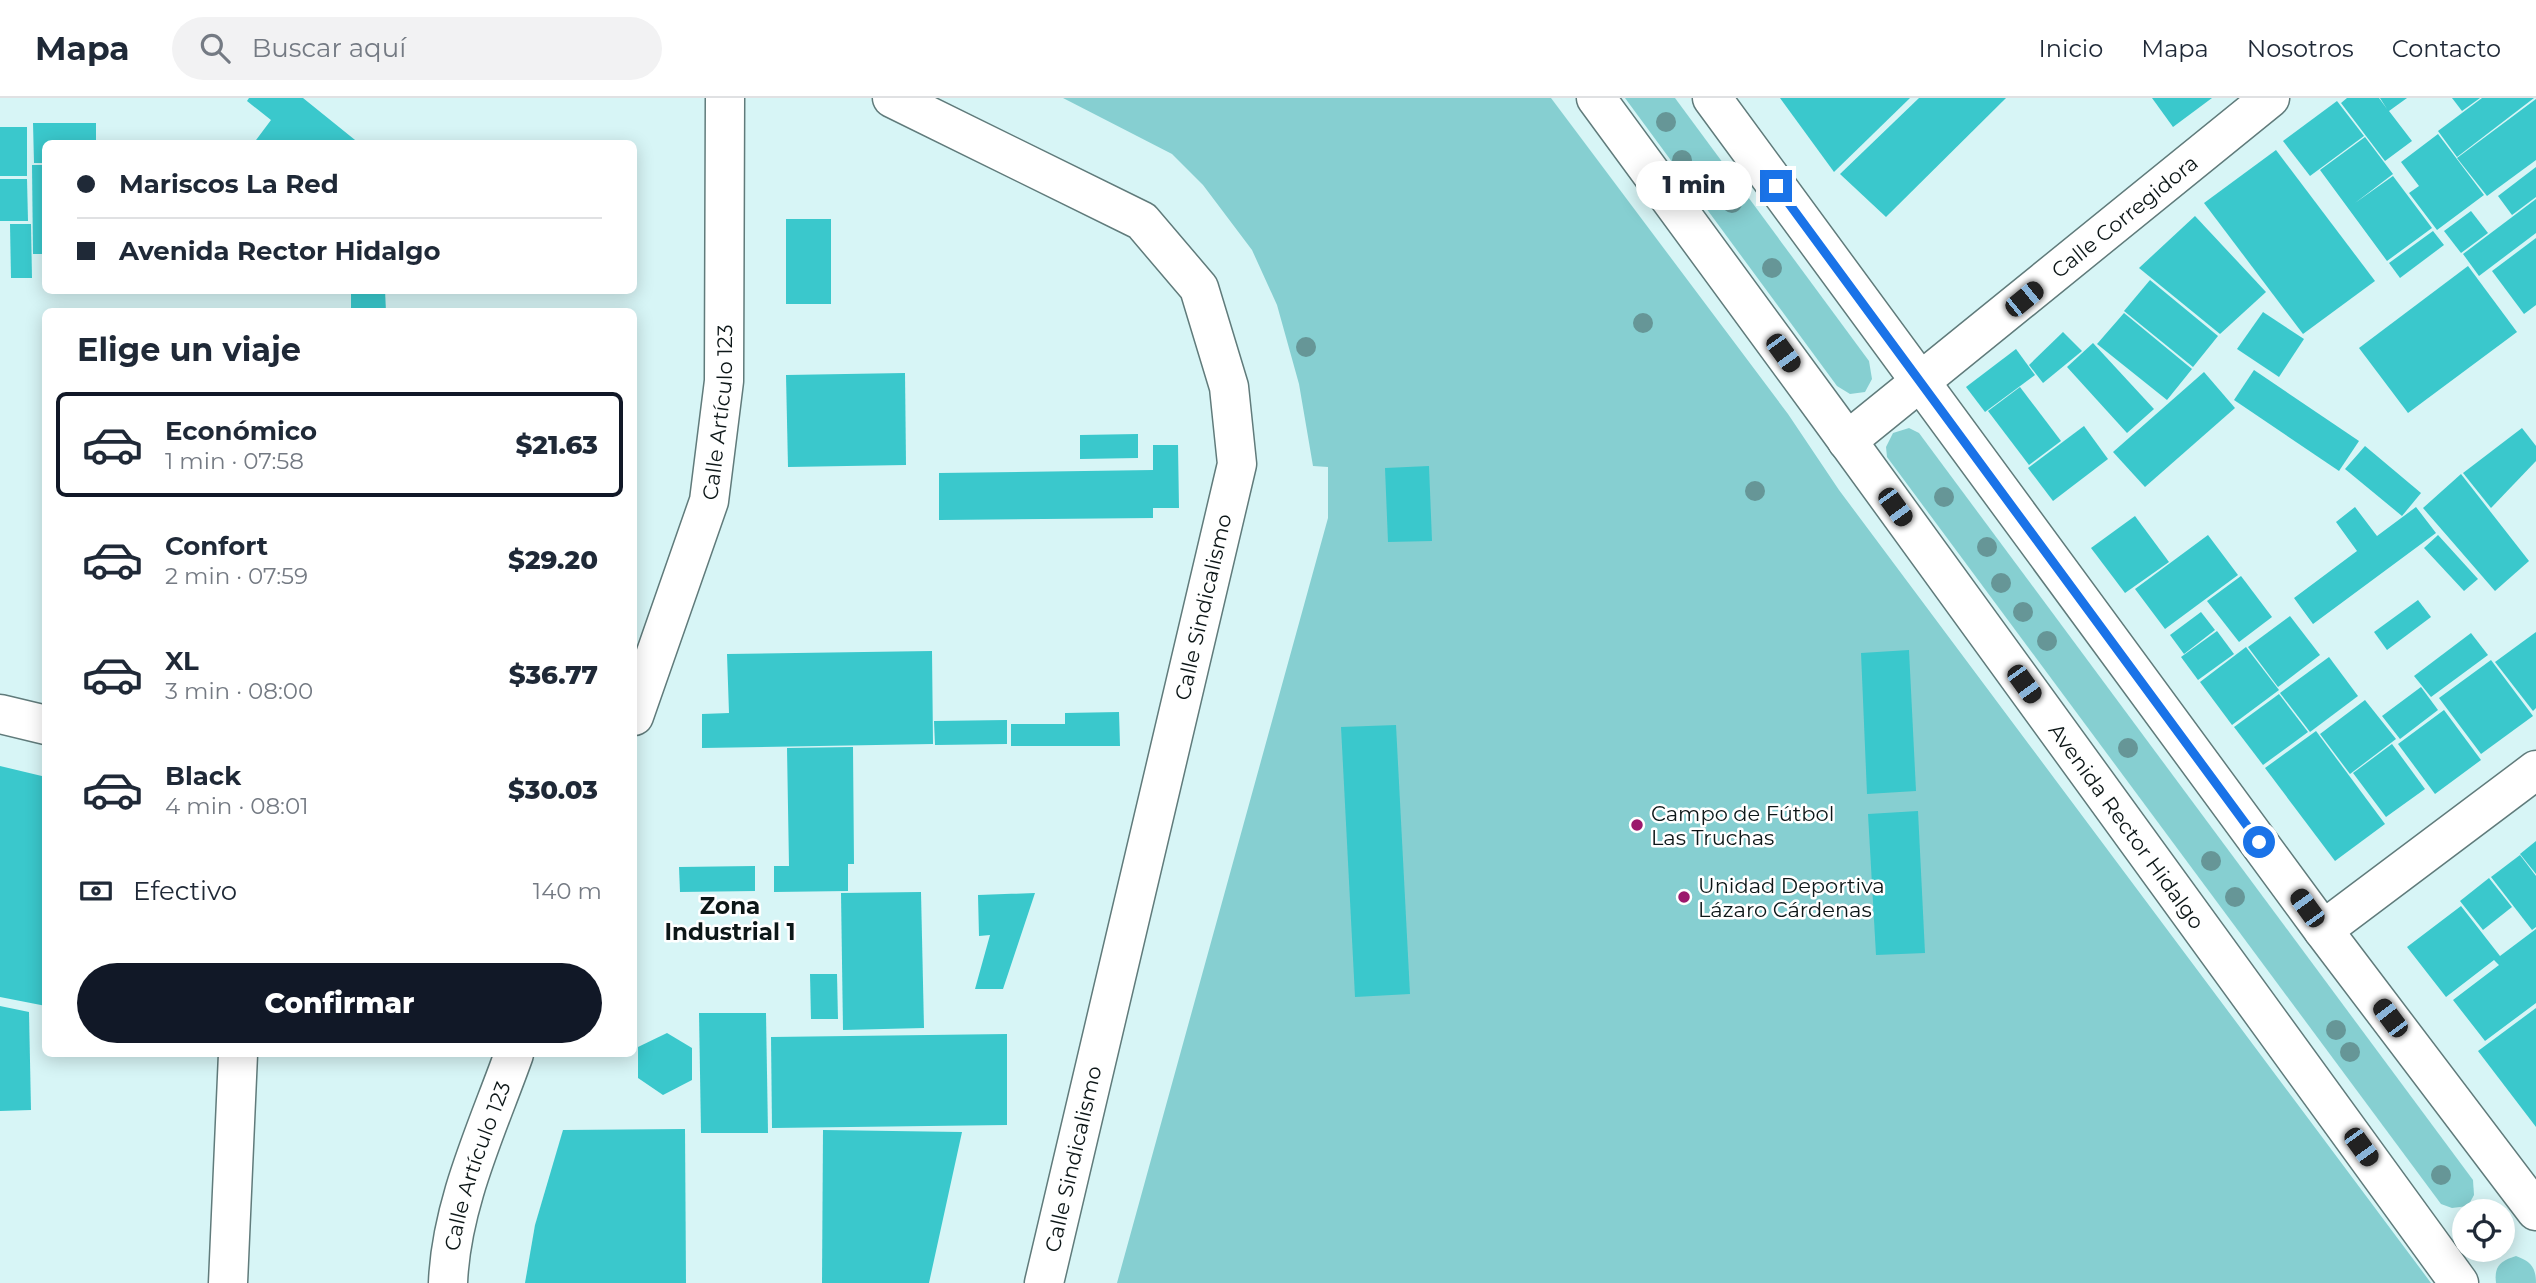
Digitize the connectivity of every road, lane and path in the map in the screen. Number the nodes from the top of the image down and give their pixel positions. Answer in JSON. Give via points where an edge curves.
{"nodes":[{"id":1,"x":725,"y":98,"type":"edge"},
{"id":2,"x":892,"y":98,"type":"edge"},
{"id":3,"x":1596,"y":98,"type":"edge"},
{"id":4,"x":1712,"y":98,"type":"edge"},
{"id":5,"x":2270,"y":98,"type":"edge"},
{"id":6,"x":1922,"y":383,"type":"junction"},
{"id":7,"x":1847,"y":441,"type":"junction"},
{"id":8,"x":637,"y":707,"type":"edge"},
{"id":9,"x":0,"y":714,"type":"edge"},
{"id":10,"x":42,"y":724,"type":"edge"},
{"id":11,"x":2536,"y":770,"type":"edge"},
{"id":12,"x":2323,"y":930,"type":"junction"},
{"id":13,"x":238,"y":1057,"type":"edge"},
{"id":14,"x":513,"y":1057,"type":"edge"},
{"id":15,"x":2524,"y":1200,"type":"edge"},
{"id":16,"x":2452,"y":1257,"type":"edge"},
{"id":17,"x":228,"y":1283,"type":"edge"},
{"id":18,"x":448,"y":1283,"type":"edge"},
{"id":19,"x":1044,"y":1283,"type":"edge"}],
"edges":[{"from":1,"to":8,"type":"street","name":"Calle Artículo 123","via":[[724,381],[709,500]]},
{"from":2,"to":19,"type":"street","name":"Calle Sindicalismo","via":[[1142,221],[1199,288],[1229,387],[1237,464]]},
{"from":3,"to":7,"type":"street","name":"Avenida Rector Hidalgo"},
{"from":4,"to":6,"type":"street"},
{"from":5,"to":6,"type":"street","name":"Calle Corregidora"},
{"from":6,"to":7,"type":"street","name":"Calle Corregidora"},
{"from":6,"to":12,"type":"street"},
{"from":7,"to":16,"type":"street","name":"Avenida Rector Hidalgo"},
{"from":9,"to":10,"type":"street"},
{"from":11,"to":12,"type":"street"},
{"from":12,"to":15,"type":"street"},
{"from":13,"to":17,"type":"street"},
{"from":14,"to":18,"type":"street","name":"Calle Artículo 123","via":[[466,1189]]}]}
